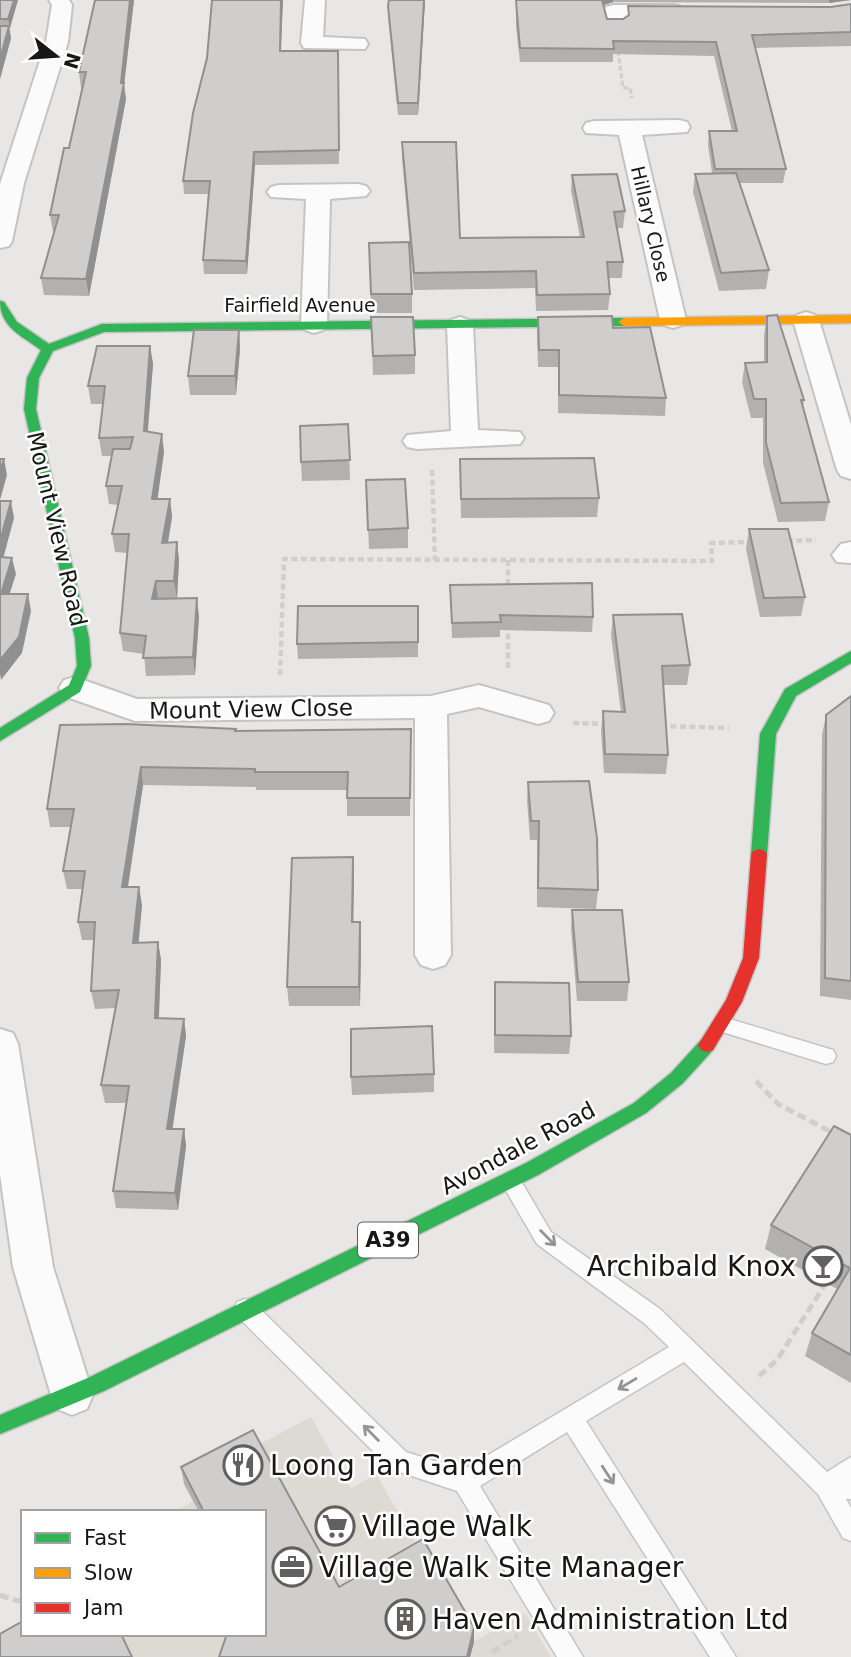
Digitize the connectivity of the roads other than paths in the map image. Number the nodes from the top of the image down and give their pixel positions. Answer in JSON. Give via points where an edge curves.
{"nodes":[{"id":1,"x":59,"y":0,"type":"edge"},
{"id":2,"x":315,"y":0,"type":"edge"},
{"id":3,"x":694,"y":12,"type":"edge"},
{"id":4,"x":615,"y":26,"type":"edge"},
{"id":5,"x":289,"y":44,"type":"dead end"},
{"id":6,"x":312,"y":44,"type":"junction"},
{"id":7,"x":357,"y":44,"type":"dead end"},
{"id":8,"x":680,"y":127,"type":"dead end"},
{"id":9,"x":594,"y":128,"type":"dead end"},
{"id":10,"x":629,"y":128,"type":"junction"},
{"id":11,"x":358,"y":191,"type":"dead end"},
{"id":12,"x":279,"y":192,"type":"dead end"},
{"id":13,"x":318,"y":192,"type":"junction"},
{"id":14,"x":0,"y":241,"type":"edge"},
{"id":15,"x":0,"y":305,"type":"edge"},
{"id":16,"x":851,"y":319,"type":"edge"},
{"id":17,"x":673,"y":320,"type":"junction"},
{"id":18,"x":806,"y":320,"type":"junction"},
{"id":19,"x":314,"y":325,"type":"junction"},
{"id":20,"x":460,"y":325,"type":"junction"},
{"id":21,"x":47,"y":349,"type":"junction"},
{"id":22,"x":465,"y":438,"type":"junction"},
{"id":23,"x":510,"y":438,"type":"dead end"},
{"id":24,"x":424,"y":440,"type":"road end"},
{"id":25,"x":851,"y":470,"type":"edge"},
{"id":26,"x":851,"y":656,"type":"edge"},
{"id":27,"x":75,"y":688,"type":"junction"},
{"id":28,"x":432,"y":707,"type":"junction"},
{"id":29,"x":538,"y":713,"type":"road end"},
{"id":30,"x":0,"y":736,"type":"edge"},
{"id":31,"x":433,"y":955,"type":"dead end"},
{"id":32,"x":723,"y":1026,"type":"junction"},
{"id":33,"x":0,"y":1044,"type":"edge"},
{"id":34,"x":826,"y":1056,"type":"dead end"},
{"id":35,"x":5,"y":1100,"type":"edge"},
{"id":36,"x":511,"y":1182,"type":"junction"},
{"id":37,"x":245,"y":1309,"type":"junction"},
{"id":38,"x":685,"y":1349,"type":"junction"},
{"id":39,"x":72,"y":1395,"type":"junction"},
{"id":40,"x":571,"y":1418,"type":"junction"},
{"id":41,"x":0,"y":1425,"type":"edge"},
{"id":42,"x":851,"y":1468,"type":"edge"},
{"id":43,"x":465,"y":1482,"type":"junction"},
{"id":44,"x":826,"y":1486,"type":"junction"},
{"id":45,"x":851,"y":1488,"type":"edge"},
{"id":46,"x":851,"y":1530,"type":"edge"},
{"id":47,"x":571,"y":1657,"type":"edge"},
{"id":48,"x":724,"y":1657,"type":"edge"}],
"edges":[{"from":1,"to":14,"type":"street","via":[[57,42],[12,183]]},
{"from":2,"to":6,"type":"street"},
{"from":3,"to":4,"type":"street","via":[[613,11]]},
{"from":5,"to":6,"type":"street"},
{"from":6,"to":7,"type":"street"},
{"from":8,"to":10,"type":"street"},
{"from":9,"to":10,"type":"street"},
{"from":10,"to":17,"type":"street","name":"Hillary Close"},
{"from":11,"to":13,"type":"street"},
{"from":12,"to":13,"type":"street"},
{"from":13,"to":19,"type":"street"},
{"from":15,"to":21,"type":"main road","via":[[12,324]]},
{"from":16,"to":18,"type":"main road","name":"Fairfield Avenue"},
{"from":17,"to":18,"type":"main road","name":"Fairfield Avenue"},
{"from":17,"to":20,"type":"main road","name":"Fairfield Avenue"},
{"from":18,"to":25,"type":"street"},
{"from":19,"to":20,"type":"main road","name":"Fairfield Avenue"},
{"from":19,"to":21,"type":"main road","name":"Fairfield Avenue","via":[[102,328]]},
{"from":20,"to":22,"type":"street"},
{"from":21,"to":27,"type":"main road","name":"Mount View Road","via":[[35,368],[30,409],[82,638],[84,666]]},
{"from":22,"to":23,"type":"street"},
{"from":22,"to":24,"type":"street"},
{"from":26,"to":32,"type":"main road","name":"Avondale Road","number":"A39","via":[[790,693],[768,734],[751,958],[737,1002]]},
{"from":27,"to":28,"type":"street","name":"Mount View Close","via":[[135,710]]},
{"from":27,"to":30,"type":"main road"},
{"from":28,"to":29,"type":"street","name":"Mount View Close","via":[[479,696]]},
{"from":28,"to":31,"type":"street"},
{"from":32,"to":34,"type":"lane"},
{"from":32,"to":36,"type":"main road","name":"Avondale Road","number":"A39","via":[[681,1073],[641,1108]]},
{"from":33,"to":35,"type":"street"},
{"from":35,"to":39,"type":"street","via":[[33,1267]]},
{"from":36,"to":37,"type":"main road","name":"Avondale Road","number":"A39"},
{"from":36,"to":38,"type":"lane","one_way":true,"via":[[544,1237],[652,1316]]},
{"from":37,"to":39,"type":"main road","name":"Avondale Road","number":"A39"},
{"from":43,"to":37,"type":"lane","one_way":true,"via":[[399,1461]]},
{"from":38,"to":40,"type":"lane","one_way":true},
{"from":38,"to":44,"type":"lane"},
{"from":39,"to":41,"type":"main road","name":"Avondale Road","number":"A39"},
{"from":40,"to":43,"type":"lane"},
{"from":40,"to":48,"type":"lane","one_way":true},
{"from":42,"to":44,"type":"lane"},
{"from":43,"to":47,"type":"lane"},
{"from":44,"to":45,"type":"lane"},
{"from":44,"to":46,"type":"lane"}]}
